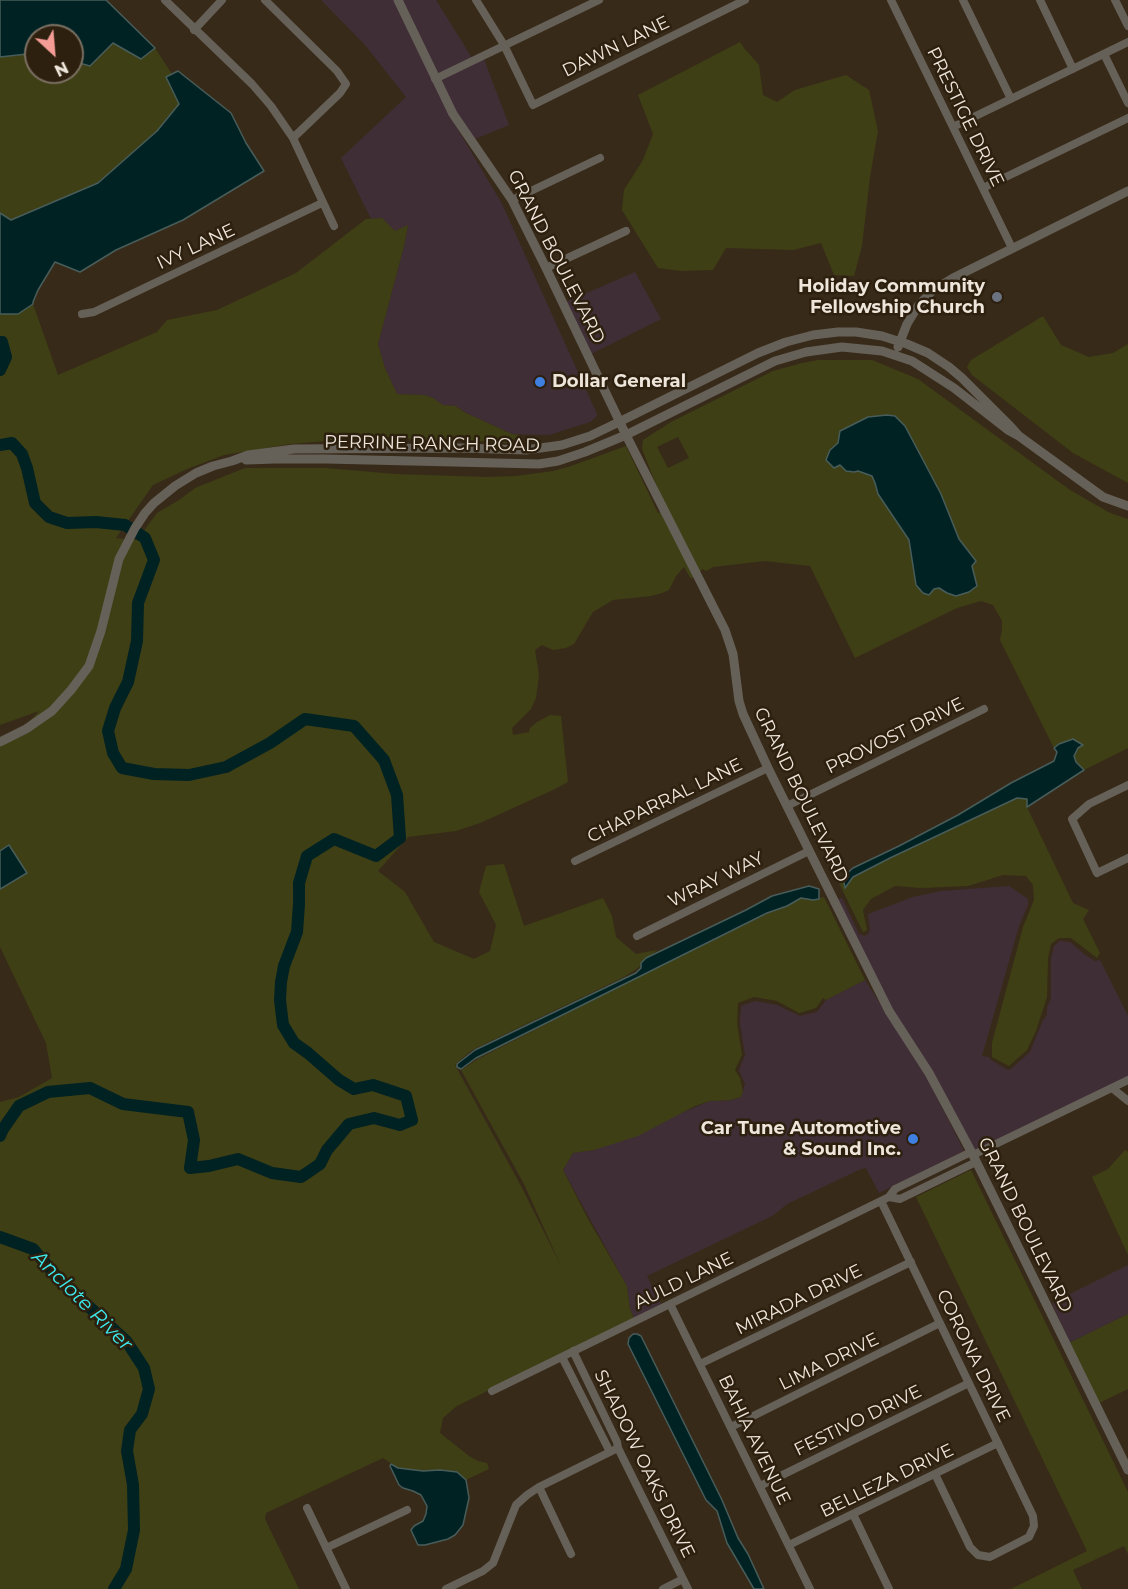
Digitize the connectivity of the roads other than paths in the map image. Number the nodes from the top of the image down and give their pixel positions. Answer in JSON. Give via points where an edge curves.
{"nodes":[{"id":1,"x":165,"y":0,"type":"edge"},
{"id":2,"x":222,"y":0,"type":"edge"},
{"id":3,"x":265,"y":0,"type":"edge"},
{"id":4,"x":398,"y":0,"type":"edge"},
{"id":5,"x":476,"y":0,"type":"edge"},
{"id":6,"x":745,"y":0,"type":"edge"},
{"id":7,"x":963,"y":0,"type":"edge"},
{"id":8,"x":1040,"y":0,"type":"edge"},
{"id":9,"x":1115,"y":0,"type":"edge"},
{"id":10,"x":594,"y":1,"type":"edge"},
{"id":11,"x":895,"y":1,"type":"edge"},
{"id":12,"x":1128,"y":26,"type":"edge"},
{"id":13,"x":194,"y":30,"type":"junction"},
{"id":14,"x":1128,"y":42,"type":"edge"},
{"id":15,"x":504,"y":45,"type":"junction"},
{"id":16,"x":1104,"y":54,"type":"junction"},
{"id":17,"x":1073,"y":69,"type":"junction"},
{"id":18,"x":435,"y":78,"type":"junction"},
{"id":19,"x":1011,"y":99,"type":"junction"},
{"id":20,"x":1128,"y":103,"type":"edge"},
{"id":21,"x":1128,"y":118,"type":"edge"},
{"id":22,"x":953,"y":127,"type":"junction"},
{"id":23,"x":293,"y":138,"type":"junction"},
{"id":24,"x":600,"y":158,"type":"dead end"},
{"id":25,"x":983,"y":188,"type":"junction"},
{"id":26,"x":1128,"y":191,"type":"edge"},
{"id":27,"x":512,"y":200,"type":"junction"},
{"id":28,"x":322,"y":203,"type":"junction"},
{"id":29,"x":334,"y":226,"type":"dead end"},
{"id":30,"x":626,"y":231,"type":"dead end"},
{"id":31,"x":1012,"y":248,"type":"junction"},
{"id":32,"x":546,"y":268,"type":"junction"},
{"id":33,"x":82,"y":314,"type":"dead end"},
{"id":34,"x":900,"y":342,"type":"junction"},
{"id":35,"x":896,"y":355,"type":"junction"},
{"id":36,"x":619,"y":422,"type":"junction"},
{"id":37,"x":626,"y":435,"type":"junction"},
{"id":38,"x":1019,"y":436,"type":"junction"},
{"id":39,"x":232,"y":461,"type":"junction"},
{"id":40,"x":1128,"y":506,"type":"edge"},
{"id":41,"x":984,"y":709,"type":"dead end"},
{"id":42,"x":0,"y":742,"type":"edge"},
{"id":43,"x":768,"y":768,"type":"junction"},
{"id":44,"x":1128,"y":785,"type":"edge"},
{"id":45,"x":787,"y":806,"type":"junction"},
{"id":46,"x":809,"y":850,"type":"junction"},
{"id":47,"x":1128,"y":858,"type":"edge"},
{"id":48,"x":575,"y":861,"type":"dead end"},
{"id":49,"x":637,"y":936,"type":"dead end"},
{"id":50,"x":1128,"y":1080,"type":"edge"},
{"id":51,"x":1112,"y":1088,"type":"junction"},
{"id":52,"x":1128,"y":1101,"type":"edge"},
{"id":53,"x":973,"y":1156,"type":"junction"},
{"id":54,"x":885,"y":1199,"type":"junction"},
{"id":55,"x":911,"y":1263,"type":"junction"},
{"id":56,"x":670,"y":1304,"type":"junction"},
{"id":57,"x":940,"y":1323,"type":"junction"},
{"id":58,"x":573,"y":1351,"type":"junction"},
{"id":59,"x":562,"y":1357,"type":"junction"},
{"id":60,"x":700,"y":1364,"type":"junction"},
{"id":61,"x":969,"y":1383,"type":"junction"},
{"id":62,"x":492,"y":1391,"type":"dead end"},
{"id":63,"x":731,"y":1426,"type":"junction"},
{"id":64,"x":998,"y":1443,"type":"junction"},
{"id":65,"x":618,"y":1448,"type":"junction"},
{"id":66,"x":610,"y":1452,"type":"junction"},
{"id":67,"x":1128,"y":1470,"type":"edge"},
{"id":68,"x":934,"y":1474,"type":"junction"},
{"id":69,"x":760,"y":1486,"type":"junction"},
{"id":70,"x":538,"y":1487,"type":"junction"},
{"id":71,"x":307,"y":1508,"type":"dead end"},
{"id":72,"x":407,"y":1510,"type":"dead end"},
{"id":73,"x":853,"y":1514,"type":"junction"},
{"id":74,"x":789,"y":1545,"type":"junction"},
{"id":75,"x":326,"y":1548,"type":"junction"},
{"id":76,"x":571,"y":1554,"type":"dead end"},
{"id":77,"x":683,"y":1579,"type":"junction"},
{"id":78,"x":346,"y":1589,"type":"edge"},
{"id":79,"x":446,"y":1589,"type":"edge"},
{"id":80,"x":663,"y":1589,"type":"edge"},
{"id":81,"x":688,"y":1589,"type":"edge"},
{"id":82,"x":810,"y":1589,"type":"edge"},
{"id":83,"x":889,"y":1589,"type":"edge"}],
"edges":[{"from":1,"to":13,"type":"street"},
{"from":2,"to":13,"type":"street"},
{"from":3,"to":23,"type":"street","via":[[346,84]]},
{"from":4,"to":18,"type":"street","name":"GRAND BOULEVARD"},
{"from":5,"to":15,"type":"street"},
{"from":6,"to":15,"type":"street","name":"DAWN LANE","via":[[533,105]]},
{"from":7,"to":19,"type":"street"},
{"from":8,"to":17,"type":"street"},
{"from":9,"to":12,"type":"street"},
{"from":10,"to":15,"type":"street"},
{"from":11,"to":22,"type":"street","name":"PRESTIGE DRIVE"},
{"from":13,"to":23,"type":"street","via":[[252,84]]},
{"from":14,"to":16,"type":"street"},
{"from":15,"to":18,"type":"street"},
{"from":16,"to":17,"type":"street"},
{"from":16,"to":20,"type":"street"},
{"from":17,"to":19,"type":"street"},
{"from":18,"to":27,"type":"street","name":"GRAND BOULEVARD","via":[[453,114]]},
{"from":19,"to":22,"type":"street"},
{"from":21,"to":25,"type":"street"},
{"from":22,"to":25,"type":"street","name":"PRESTIGE DRIVE"},
{"from":23,"to":28,"type":"street"},
{"from":24,"to":27,"type":"street"},
{"from":25,"to":31,"type":"street","name":"PRESTIGE DRIVE"},
{"from":26,"to":31,"type":"street"},
{"from":27,"to":32,"type":"street","name":"GRAND BOULEVARD"},
{"from":28,"to":29,"type":"street"},
{"from":28,"to":33,"type":"street","name":"IVY LANE","via":[[94,312]]},
{"from":30,"to":32,"type":"street"},
{"from":31,"to":34,"type":"street","via":[[932,291],[918,306]]},
{"from":32,"to":36,"type":"street","name":"GRAND BOULEVARD"},
{"from":34,"to":35,"type":"street"},
{"from":34,"to":36,"type":"street","name":"PERRINE RANCH ROAD","via":[[856,332],[813,335],[786,342]]},
{"from":34,"to":38,"type":"street","name":"PERRINE RANCH ROAD","via":[[949,367]]},
{"from":35,"to":37,"type":"street","name":"PERRINE RANCH ROAD","via":[[842,347],[806,351],[775,362]]},
{"from":35,"to":38,"type":"street","name":"PERRINE RANCH ROAD","via":[[946,383]]},
{"from":36,"to":37,"type":"street","name":"GRAND BOULEVARD"},
{"from":36,"to":39,"type":"street","name":"PERRINE RANCH ROAD","via":[[590,436],[542,449],[294,449]]},
{"from":37,"to":39,"type":"street","name":"PERRINE RANCH ROAD","via":[[585,453],[539,464]]},
{"from":37,"to":43,"type":"street","name":"GRAND BOULEVARD","via":[[725,630],[733,654],[738,700]]},
{"from":38,"to":40,"type":"street","via":[[1103,497]]},
{"from":39,"to":42,"type":"street","name":"PERRINE RANCH ROAD","via":[[196,473],[145,513],[119,559],[89,666],[52,711]]},
{"from":41,"to":45,"type":"street","name":"PROVOST DRIVE"},
{"from":43,"to":45,"type":"street","name":"GRAND BOULEVARD"},
{"from":43,"to":48,"type":"street","name":"CHAPARRAL LANE"},
{"from":44,"to":47,"type":"street","via":[[1089,804],[1071,819],[1097,873]]},
{"from":45,"to":46,"type":"street","name":"GRAND BOULEVARD"},
{"from":46,"to":49,"type":"street","name":"WRAY WAY"},
{"from":46,"to":53,"type":"street","name":"GRAND BOULEVARD","via":[[889,1011]]},
{"from":50,"to":51,"type":"street","name":"AULD LANE"},
{"from":51,"to":52,"type":"street"},
{"from":51,"to":53,"type":"street","name":"AULD LANE"},
{"from":53,"to":54,"type":"street","name":"AULD LANE","via":[[895,1189]]},
{"from":53,"to":67,"type":"street","name":"GRAND BOULEVARD"},
{"from":54,"to":55,"type":"street","name":"CORONA DRIVE"},
{"from":54,"to":56,"type":"street","name":"AULD LANE"},
{"from":55,"to":57,"type":"street","name":"CORONA DRIVE"},
{"from":55,"to":60,"type":"street","name":"MIRADA DRIVE"},
{"from":56,"to":58,"type":"street","name":"AULD LANE"},
{"from":56,"to":60,"type":"street","name":"BAHIA AVENUE"},
{"from":57,"to":61,"type":"street","name":"CORONA DRIVE"},
{"from":57,"to":63,"type":"street","name":"LIMA DRIVE"},
{"from":58,"to":59,"type":"street","name":"AULD LANE"},
{"from":58,"to":65,"type":"street","name":"SHADOW OAKS DRIVE"},
{"from":59,"to":62,"type":"street","name":"AULD LANE"},
{"from":59,"to":66,"type":"street","name":"SHADOW OAKS DRIVE"},
{"from":60,"to":63,"type":"street","name":"BAHIA AVENUE"},
{"from":61,"to":64,"type":"street","name":"CORONA DRIVE"},
{"from":61,"to":69,"type":"street","name":"FESTIVO DRIVE"},
{"from":63,"to":69,"type":"street","name":"BAHIA AVENUE"},
{"from":64,"to":68,"type":"street","name":"BELLEZA DRIVE"},
{"from":64,"to":68,"type":"street","name":"CORONA DRIVE","via":[[1033,1516],[1034,1527],[1029,1537],[990,1557],[978,1555],[970,1546]]},
{"from":65,"to":66,"type":"street"},
{"from":65,"to":77,"type":"street","name":"SHADOW OAKS DRIVE"},
{"from":66,"to":70,"type":"street"},
{"from":68,"to":73,"type":"street","name":"BELLEZA DRIVE"},
{"from":69,"to":74,"type":"street","name":"BAHIA AVENUE"},
{"from":70,"to":76,"type":"street"},
{"from":70,"to":79,"type":"street","via":[[516,1505],[493,1563]]},
{"from":71,"to":75,"type":"street"},
{"from":72,"to":75,"type":"street"},
{"from":73,"to":74,"type":"street","name":"BELLEZA DRIVE"},
{"from":73,"to":83,"type":"street"},
{"from":74,"to":82,"type":"street","name":"BAHIA AVENUE"},
{"from":75,"to":78,"type":"street"},
{"from":77,"to":80,"type":"street"},
{"from":77,"to":81,"type":"street","name":"SHADOW OAKS DRIVE"}]}
